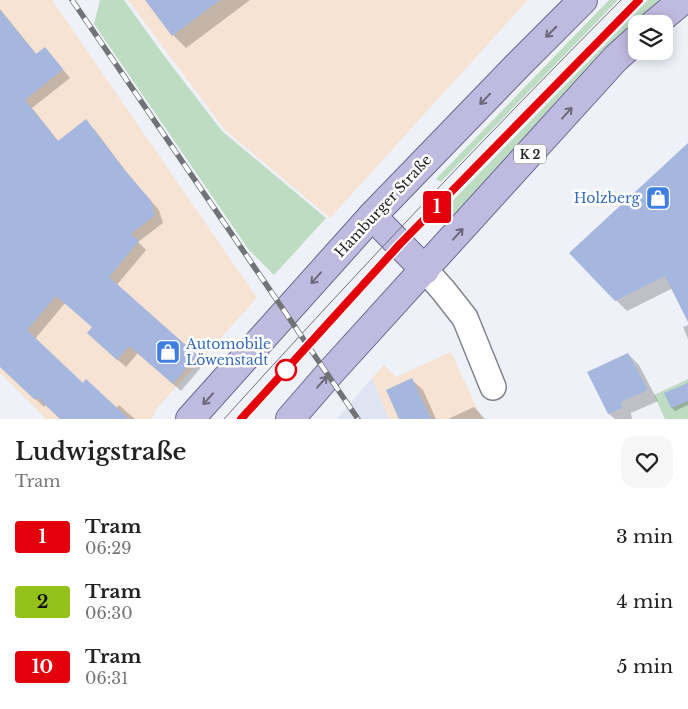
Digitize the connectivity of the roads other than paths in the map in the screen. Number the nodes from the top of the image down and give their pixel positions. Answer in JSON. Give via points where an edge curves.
{"nodes":[{"id":1,"x":583,"y":0,"type":"edge"},
{"id":2,"x":683,"y":0,"type":"edge"},
{"id":3,"x":665,"y":15,"type":"edge"},
{"id":4,"x":628,"y":47,"type":"edge"},
{"id":5,"x":372,"y":216,"type":"junction"},
{"id":6,"x":425,"y":270,"type":"junction"},
{"id":7,"x":493,"y":387,"type":"dead end"},
{"id":8,"x":190,"y":419,"type":"edge"},
{"id":9,"x":290,"y":419,"type":"edge"}],
"edges":[{"from":1,"to":5,"type":"main road","name":"Hamburger Straße","one_way":true},
{"from":2,"to":3,"type":"main road"},
{"from":6,"to":4,"type":"main road","number":"K 2","one_way":true},
{"from":5,"to":6,"type":"main road"},
{"from":5,"to":8,"type":"main road","name":"Hamburger Straße","one_way":true},
{"from":6,"to":7,"type":"street","via":[[465,318]]},
{"from":9,"to":6,"type":"main road","number":"K 2","one_way":true}]}
